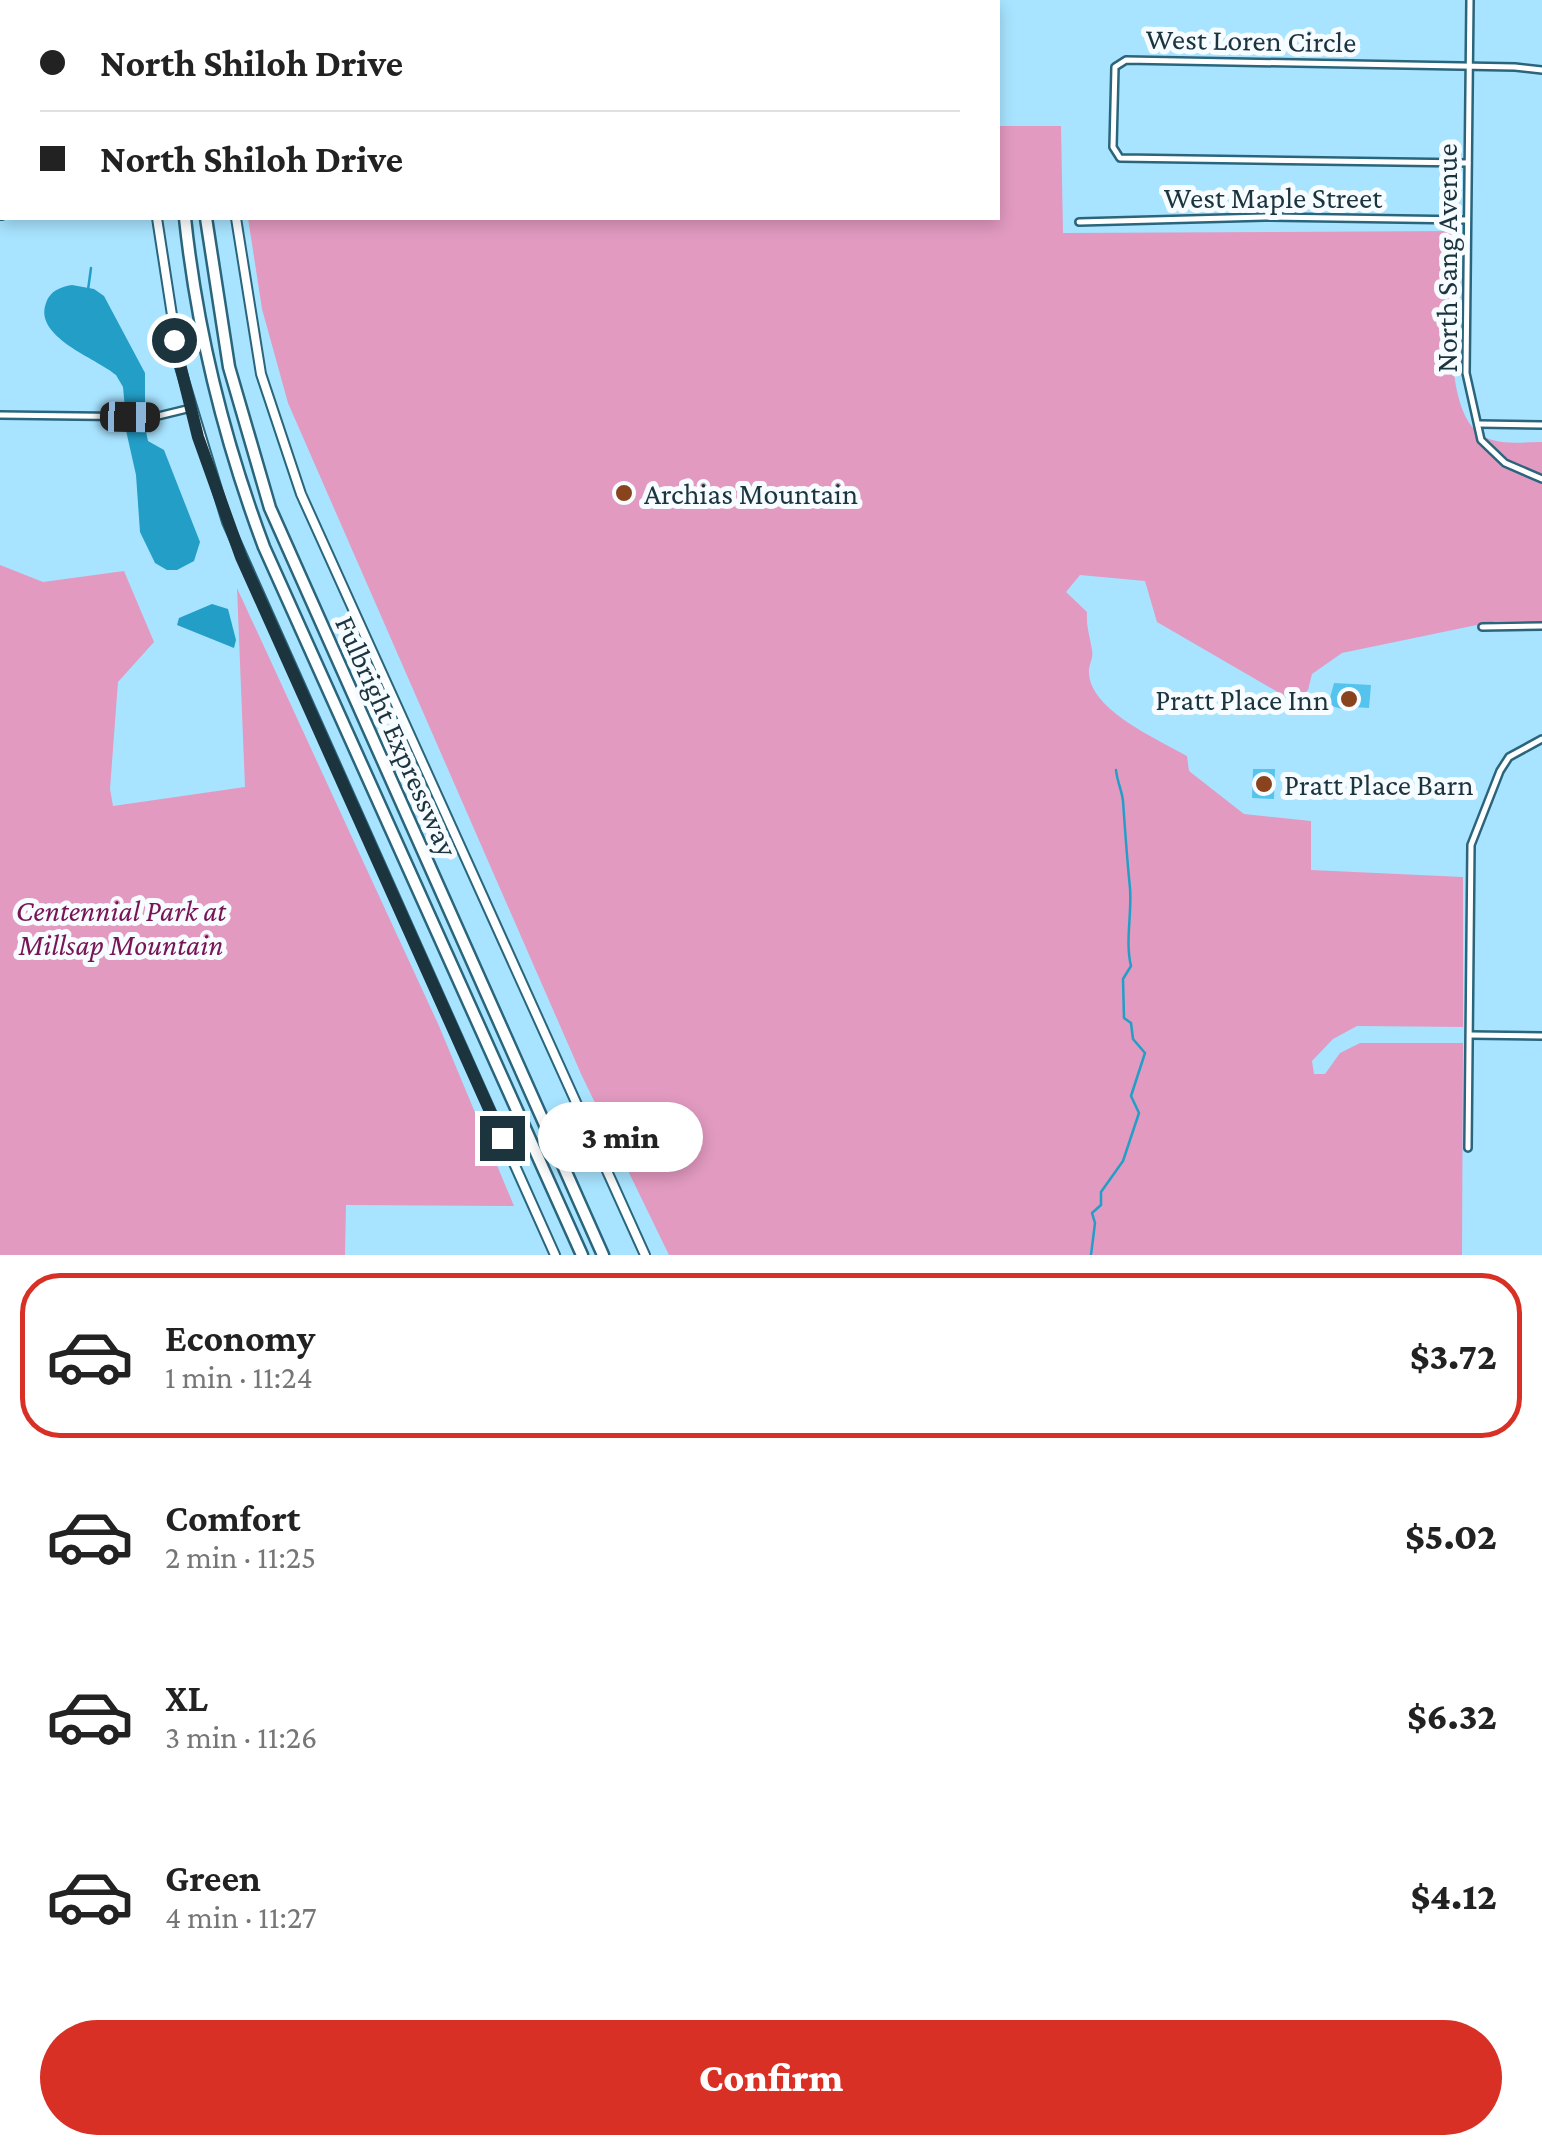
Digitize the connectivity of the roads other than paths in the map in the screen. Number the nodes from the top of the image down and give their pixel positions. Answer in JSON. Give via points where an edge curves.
{"nodes":[{"id":1,"x":1470,"y":0,"type":"edge"},
{"id":2,"x":1470,"y":66,"type":"junction"},
{"id":3,"x":1542,"y":70,"type":"edge"},
{"id":4,"x":1468,"y":164,"type":"junction"},
{"id":5,"x":157,"y":220,"type":"edge"},
{"id":6,"x":186,"y":220,"type":"edge"},
{"id":7,"x":206,"y":220,"type":"edge"},
{"id":8,"x":236,"y":220,"type":"edge"},
{"id":9,"x":1468,"y":220,"type":"junction"},
{"id":10,"x":1079,"y":222,"type":"dead end"},
{"id":11,"x":190,"y":408,"type":"junction"},
{"id":12,"x":0,"y":414,"type":"edge"},
{"id":13,"x":1479,"y":424,"type":"junction"},
{"id":14,"x":1542,"y":425,"type":"edge"},
{"id":15,"x":1542,"y":478,"type":"edge"},
{"id":16,"x":1542,"y":626,"type":"edge"},
{"id":17,"x":1482,"y":627,"type":"dead end"},
{"id":18,"x":1542,"y":738,"type":"edge"},
{"id":19,"x":1470,"y":1035,"type":"junction"},
{"id":20,"x":1542,"y":1036,"type":"edge"},
{"id":21,"x":1468,"y":1148,"type":"dead end"},
{"id":22,"x":555,"y":1255,"type":"edge"},
{"id":23,"x":582,"y":1255,"type":"edge"},
{"id":24,"x":604,"y":1255,"type":"edge"},
{"id":25,"x":645,"y":1255,"type":"edge"}],
"edges":[{"from":1,"to":2,"type":"street","name":"North Sang Avenue"},
{"from":2,"to":3,"type":"street","name":"West Loren Circle"},
{"from":2,"to":4,"type":"street","name":"North Sang Avenue"},
{"from":2,"to":4,"type":"street","name":"West Loren Circle","via":[[1126,60],[1114,72],[1113,146],[1125,159]]},
{"from":4,"to":9,"type":"street","name":"North Sang Avenue"},
{"from":5,"to":11,"type":"main road"},
{"from":6,"to":23,"type":"highway","name":"Fulbright Expressway","via":[[214,387],[264,547]]},
{"from":7,"to":24,"type":"highway","name":"Fulbright Expressway","via":[[229,368],[270,508]]},
{"from":8,"to":25,"type":"main road","via":[[261,374],[300,494]]},
{"from":9,"to":10,"type":"street","name":"West Maple Street"},
{"from":9,"to":13,"type":"street","name":"North Sang Avenue","via":[[1464,354]]},
{"from":11,"to":12,"type":"street","via":[[154,417]]},
{"from":11,"to":22,"type":"main road","via":[[241,557]]},
{"from":13,"to":14,"type":"street"},
{"from":13,"to":15,"type":"street","name":"North Sang Avenue","via":[[1492,453]]},
{"from":16,"to":17,"type":"street"},
{"from":18,"to":19,"type":"street","via":[[1509,758],[1474,828]]},
{"from":19,"to":20,"type":"street"},
{"from":19,"to":21,"type":"street"}]}
